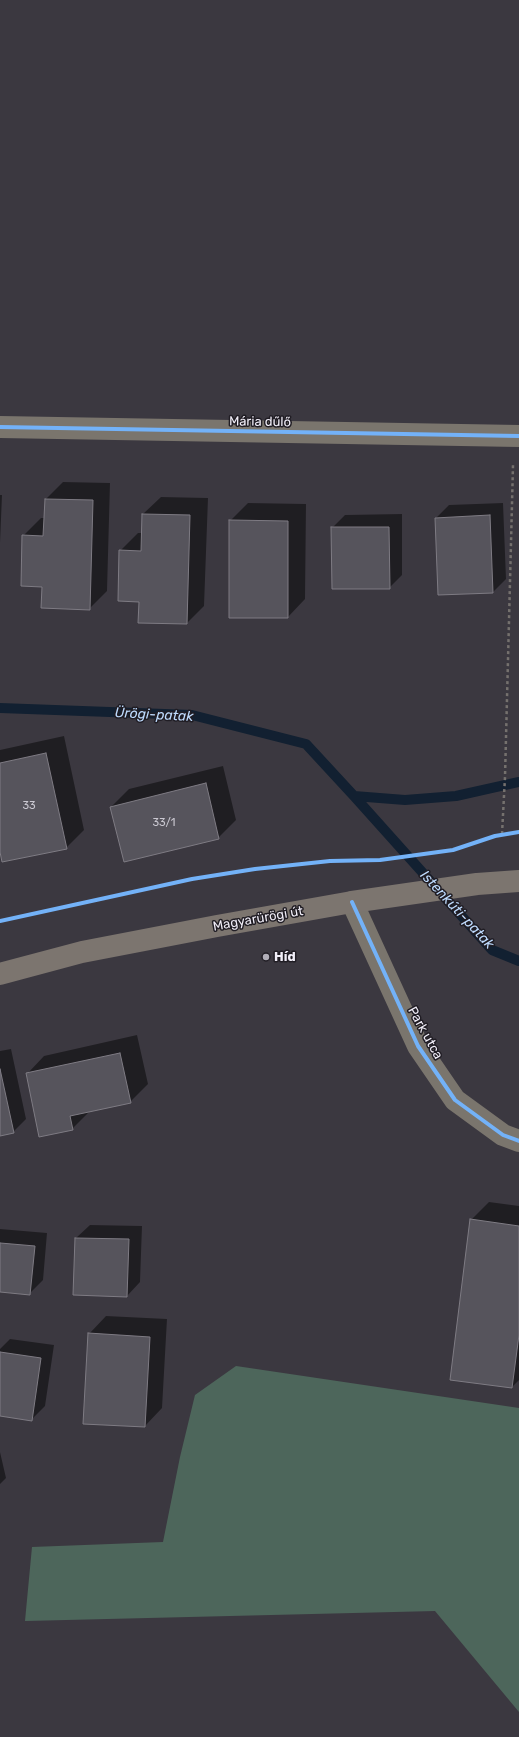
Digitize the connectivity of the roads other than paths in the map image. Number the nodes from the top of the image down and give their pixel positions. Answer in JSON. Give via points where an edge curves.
{"nodes":[{"id":1,"x":0,"y":427,"type":"edge"},
{"id":2,"x":516,"y":436,"type":"edge"},
{"id":3,"x":519,"y":881,"type":"edge"},
{"id":4,"x":352,"y":902,"type":"junction"},
{"id":5,"x":0,"y":974,"type":"edge"},
{"id":6,"x":519,"y":1141,"type":"edge"}],
"edges":[{"from":1,"to":2,"type":"street","name":"Mária dűlő"},
{"from":3,"to":4,"type":"main road","name":"Magyarürögi út","via":[[477,884]]},
{"from":4,"to":5,"type":"main road","name":"Magyarürögi út","via":[[82,952]]},
{"from":4,"to":6,"type":"street","name":"Park utca","via":[[418,1046],[455,1100],[503,1135]]}]}
